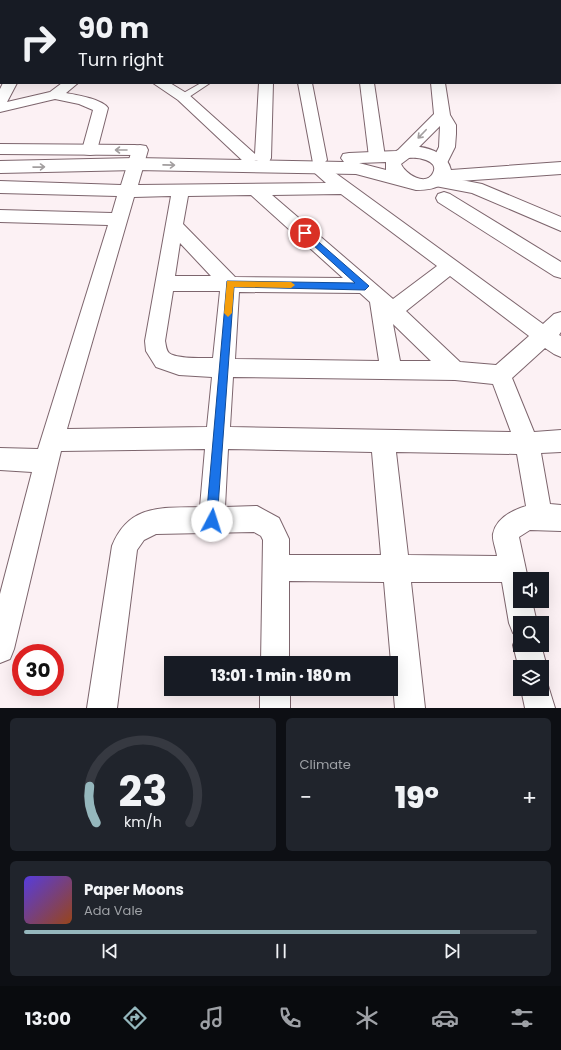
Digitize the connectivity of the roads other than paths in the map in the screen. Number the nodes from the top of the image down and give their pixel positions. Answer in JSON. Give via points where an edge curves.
{"nodes":[{"id":1,"x":9,"y":84,"type":"edge"},
{"id":2,"x":69,"y":84,"type":"edge"},
{"id":3,"x":199,"y":84,"type":"edge"},
{"id":4,"x":266,"y":84,"type":"edge"},
{"id":5,"x":306,"y":84,"type":"edge"},
{"id":6,"x":367,"y":84,"type":"edge"},
{"id":7,"x":438,"y":84,"type":"edge"},
{"id":8,"x":171,"y":88,"type":"edge"},
{"id":9,"x":56,"y":95,"type":"junction"},
{"id":10,"x":0,"y":102,"type":"edge"},
{"id":11,"x":0,"y":108,"type":"edge"},
{"id":12,"x":442,"y":115,"type":"junction"},
{"id":13,"x":0,"y":149,"type":"edge"},
{"id":14,"x":90,"y":150,"type":"junction"},
{"id":15,"x":401,"y":155,"type":"junction"},
{"id":16,"x":138,"y":157,"type":"junction"},
{"id":17,"x":377,"y":157,"type":"junction"},
{"id":18,"x":256,"y":158,"type":"junction"},
{"id":19,"x":318,"y":163,"type":"junction"},
{"id":20,"x":0,"y":167,"type":"edge"},
{"id":21,"x":561,"y":168,"type":"edge"},
{"id":22,"x":439,"y":171,"type":"junction"},
{"id":23,"x":402,"y":179,"type":"junction"},
{"id":24,"x":0,"y":187,"type":"edge"},
{"id":25,"x":346,"y":188,"type":"junction"},
{"id":26,"x":126,"y":191,"type":"junction"},
{"id":27,"x":180,"y":191,"type":"junction"},
{"id":28,"x":257,"y":191,"type":"junction"},
{"id":29,"x":444,"y":198,"type":"dead end"},
{"id":30,"x":0,"y":216,"type":"edge"},
{"id":31,"x":118,"y":219,"type":"junction"},
{"id":32,"x":561,"y":224,"type":"edge"},
{"id":33,"x":174,"y":226,"type":"junction"},
{"id":34,"x":450,"y":266,"type":"junction"},
{"id":35,"x":561,"y":271,"type":"edge"},
{"id":36,"x":164,"y":282,"type":"junction"},
{"id":37,"x":230,"y":284,"type":"junction"},
{"id":38,"x":378,"y":298,"type":"junction"},
{"id":39,"x":561,"y":320,"type":"edge"},
{"id":40,"x":553,"y":342,"type":"edge"},
{"id":41,"x":224,"y":368,"type":"junction"},
{"id":42,"x":392,"y":370,"type":"junction"},
{"id":43,"x":455,"y":371,"type":"junction"},
{"id":44,"x":500,"y":375,"type":"junction"},
{"id":45,"x":219,"y":438,"type":"junction"},
{"id":46,"x":383,"y":441,"type":"junction"},
{"id":47,"x":561,"y":441,"type":"edge"},
{"id":48,"x":527,"y":443,"type":"junction"},
{"id":49,"x":50,"y":450,"type":"junction"},
{"id":50,"x":0,"y":459,"type":"edge"},
{"id":51,"x":550,"y":517,"type":"edge"},
{"id":52,"x":212,"y":521,"type":"junction"},
{"id":53,"x":276,"y":568,"type":"junction"},
{"id":54,"x":396,"y":569,"type":"junction"},
{"id":55,"x":512,"y":569,"type":"junction"},
{"id":56,"x":522,"y":616,"type":"edge"},
{"id":57,"x":0,"y":649,"type":"edge"},
{"id":58,"x":275,"y":656,"type":"edge"},
{"id":59,"x":275,"y":696,"type":"edge"},
{"id":60,"x":537,"y":696,"type":"edge"},
{"id":61,"x":102,"y":708,"type":"edge"},
{"id":62,"x":275,"y":708,"type":"edge"},
{"id":63,"x":410,"y":708,"type":"edge"},
{"id":64,"x":540,"y":708,"type":"edge"}],
"edges":[{"from":1,"to":10,"type":"street"},
{"from":2,"to":9,"type":"street"},
{"from":3,"to":8,"type":"lane"},
{"from":4,"to":18,"type":"street"},
{"from":5,"to":19,"type":"street"},
{"from":6,"to":17,"type":"street"},
{"from":7,"to":12,"type":"main road"},
{"from":8,"to":18,"type":"street"},
{"from":9,"to":11,"type":"street"},
{"from":9,"to":14,"type":"street","via":[[101,108]]},
{"from":12,"to":15,"type":"main road","one_way":true},
{"from":12,"to":22,"type":"main road","via":[[448,125],[448,147]]},
{"from":13,"to":14,"type":"main road"},
{"from":16,"to":14,"type":"main road","one_way":true},
{"from":15,"to":17,"type":"main road"},
{"from":15,"to":22,"type":"main road","via":[[427,153]]},
{"from":15,"to":23,"type":"main road","via":[[393,164]]},
{"from":16,"to":18,"type":"main road"},
{"from":16,"to":19,"type":"main road","one_way":true},
{"from":20,"to":16,"type":"main road","one_way":true},
{"from":16,"to":26,"type":"street"},
{"from":17,"to":19,"type":"main road"},
{"from":18,"to":19,"type":"main road"},
{"from":19,"to":23,"type":"main road","via":[[356,168]]},
{"from":19,"to":25,"type":"street"},
{"from":21,"to":22,"type":"main road"},
{"from":22,"to":23,"type":"main road","via":[[423,184]]},
{"from":22,"to":32,"type":"main road"},
{"from":24,"to":26,"type":"street"},
{"from":25,"to":28,"type":"street"},
{"from":25,"to":34,"type":"street"},
{"from":26,"to":27,"type":"street"},
{"from":26,"to":31,"type":"street"},
{"from":27,"to":28,"type":"street"},
{"from":27,"to":33,"type":"street"},
{"from":28,"to":38,"type":"street"},
{"from":29,"to":35,"type":"street"},
{"from":30,"to":31,"type":"street"},
{"from":31,"to":49,"type":"street"},
{"from":33,"to":36,"type":"street"},
{"from":33,"to":37,"type":"street"},
{"from":34,"to":38,"type":"street"},
{"from":34,"to":40,"type":"street"},
{"from":36,"to":37,"type":"street"},
{"from":36,"to":41,"type":"street","via":[[155,341],[156,351],[163,361],[179,366]]},
{"from":37,"to":38,"type":"street"},
{"from":37,"to":41,"type":"street"},
{"from":38,"to":42,"type":"street"},
{"from":38,"to":43,"type":"street"},
{"from":39,"to":40,"type":"street"},
{"from":40,"to":44,"type":"street"},
{"from":41,"to":42,"type":"street"},
{"from":41,"to":45,"type":"street"},
{"from":42,"to":43,"type":"street"},
{"from":43,"to":44,"type":"street"},
{"from":44,"to":48,"type":"street"},
{"from":45,"to":46,"type":"street"},
{"from":45,"to":49,"type":"street"},
{"from":45,"to":52,"type":"street"},
{"from":46,"to":48,"type":"street"},
{"from":46,"to":54,"type":"street"},
{"from":47,"to":48,"type":"street"},
{"from":48,"to":51,"type":"street"},
{"from":49,"to":50,"type":"street"},
{"from":49,"to":57,"type":"street"},
{"from":51,"to":55,"type":"street","via":[[512,524],[506,534]]},
{"from":52,"to":53,"type":"street","via":[[257,518],[266,523],[276,538]]},
{"from":52,"to":61,"type":"street","via":[[154,521],[135,531],[129,538],[125,546]]},
{"from":53,"to":54,"type":"street"},
{"from":53,"to":58,"type":"street"},
{"from":54,"to":55,"type":"street"},
{"from":54,"to":63,"type":"street"},
{"from":55,"to":56,"type":"street"},
{"from":59,"to":62,"type":"street"},
{"from":60,"to":64,"type":"street"}]}
